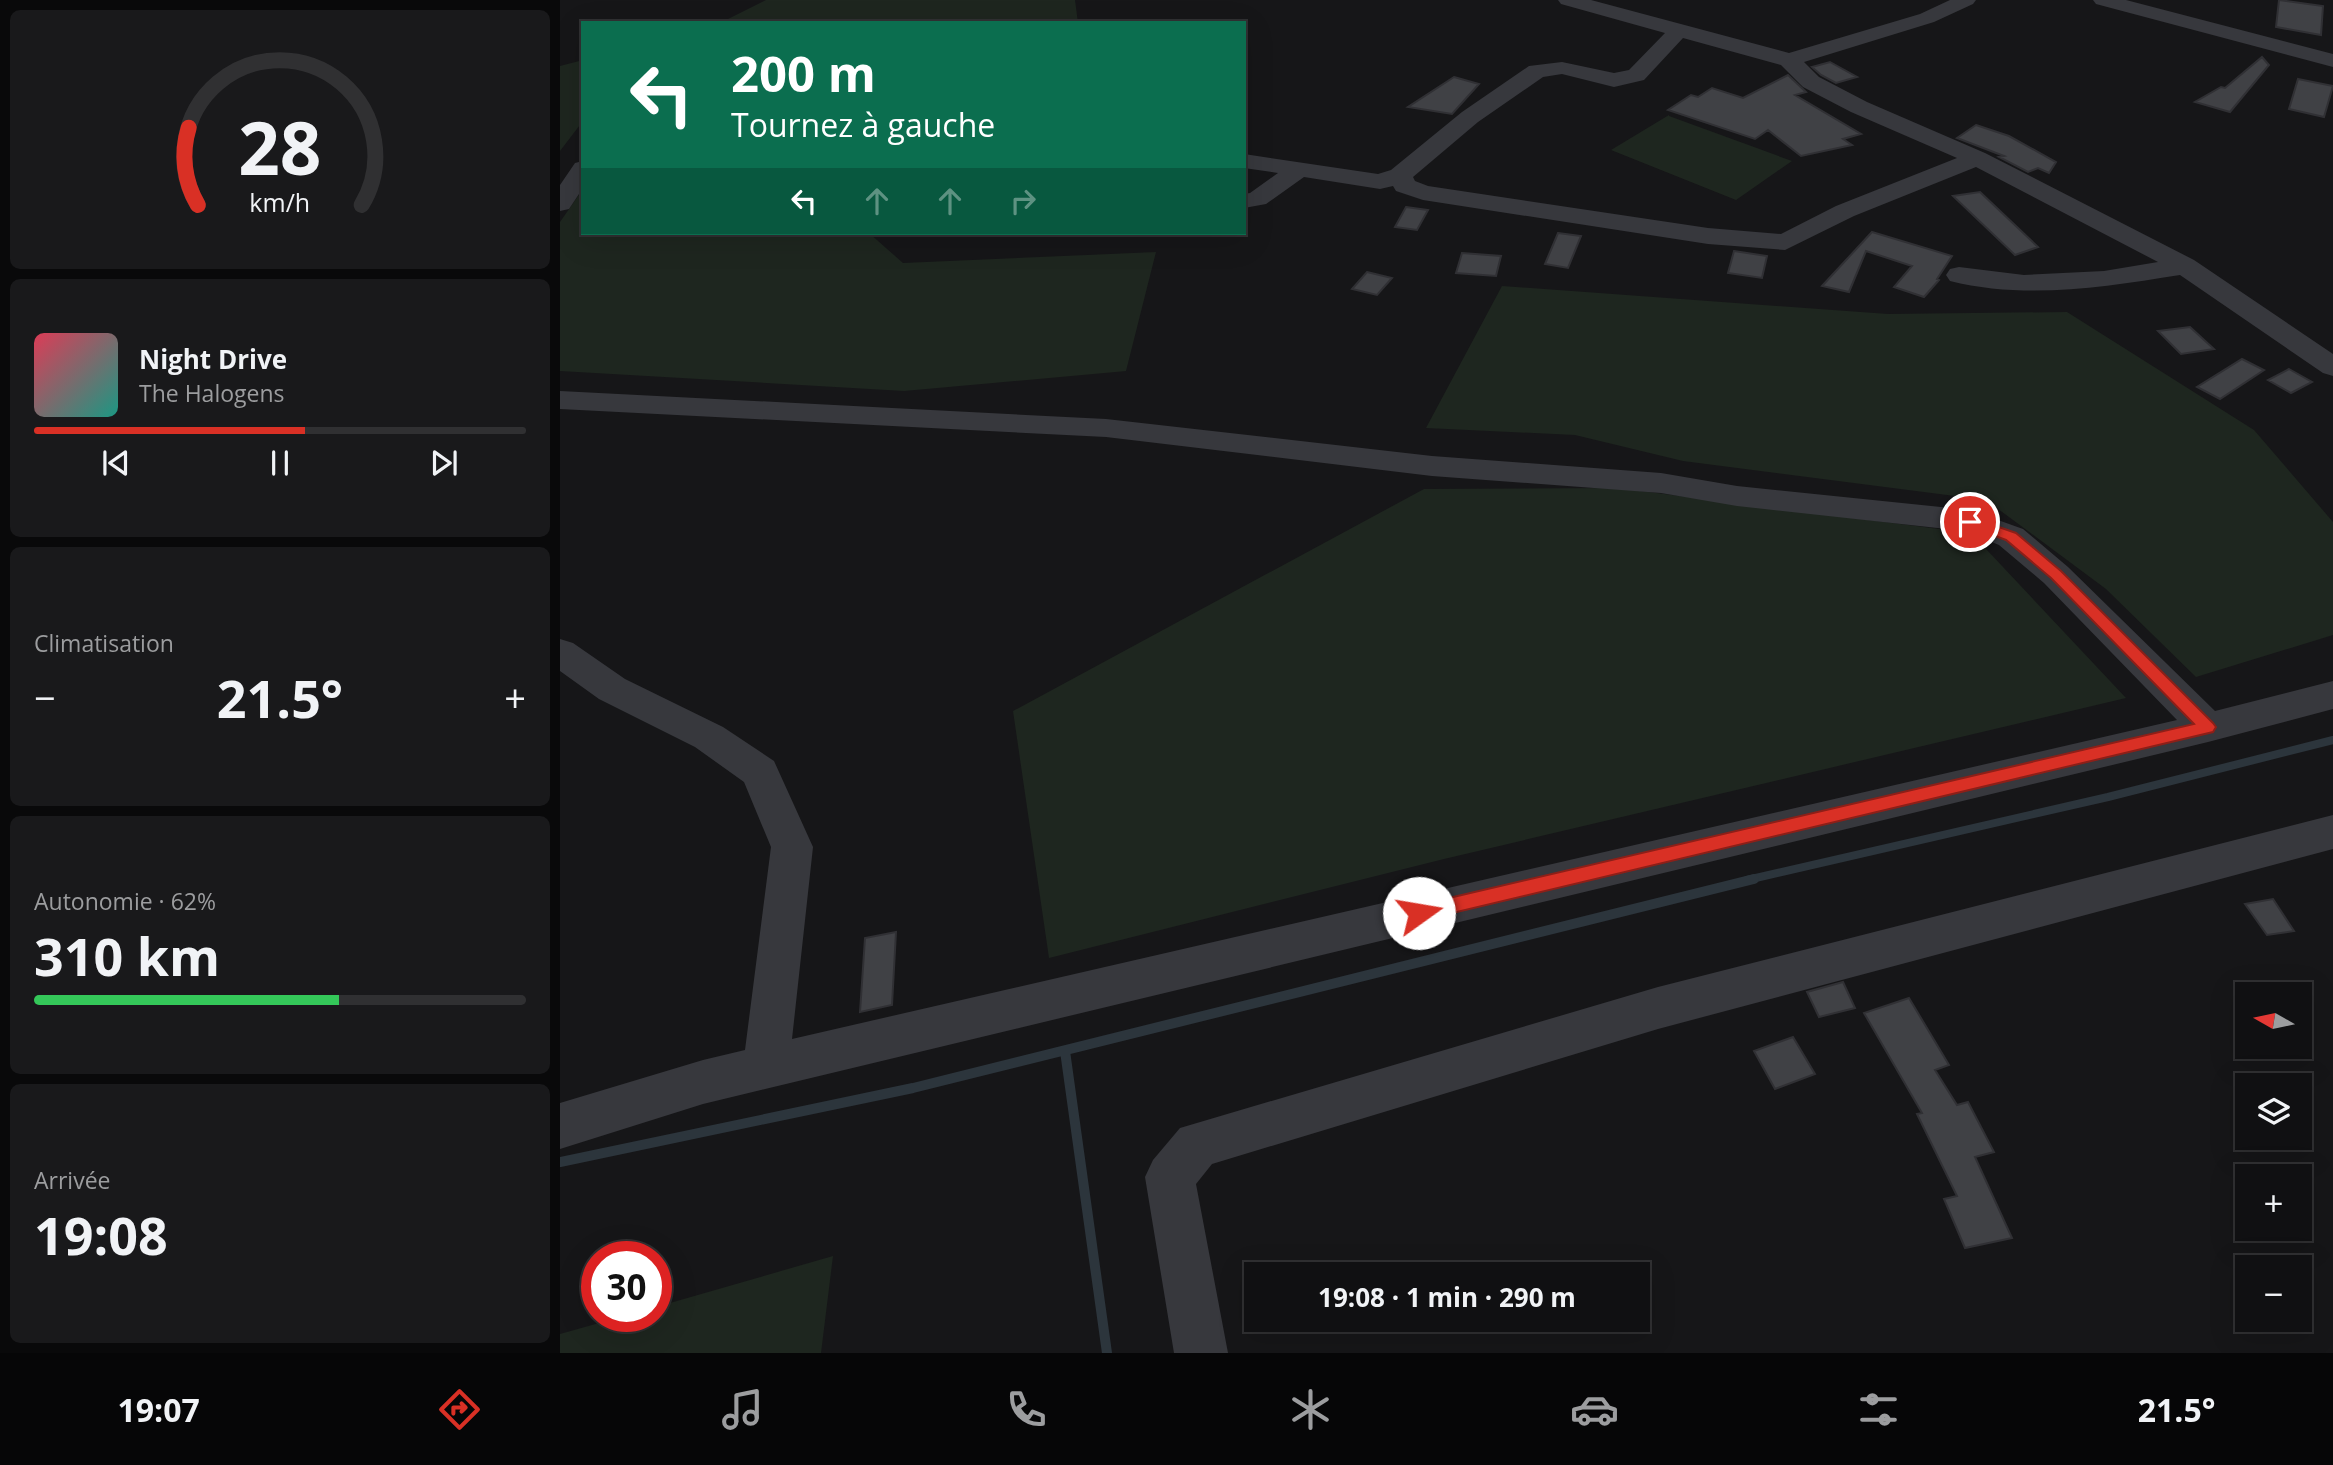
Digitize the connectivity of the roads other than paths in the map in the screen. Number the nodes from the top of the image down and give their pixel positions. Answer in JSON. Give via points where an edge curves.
{"nodes":[{"id":1,"x":1568,"y":0,"type":"edge"},
{"id":2,"x":1966,"y":0,"type":"edge"},
{"id":3,"x":2103,"y":0,"type":"edge"},
{"id":4,"x":1679,"y":29,"type":"junction"},
{"id":5,"x":1789,"y":60,"type":"junction"},
{"id":6,"x":2333,"y":61,"type":"edge"},
{"id":7,"x":1977,"y":158,"type":"junction"},
{"id":8,"x":1246,"y":161,"type":"edge"},
{"id":9,"x":1299,"y":170,"type":"junction"},
{"id":10,"x":581,"y":171,"type":"edge"},
{"id":11,"x":1400,"y":175,"type":"junction"},
{"id":12,"x":1246,"y":201,"type":"edge"},
{"id":13,"x":560,"y":204,"type":"edge"},
{"id":14,"x":2185,"y":266,"type":"junction"},
{"id":15,"x":1959,"y":275,"type":"dead end"},
{"id":16,"x":2333,"y":368,"type":"edge"},
{"id":17,"x":560,"y":400,"type":"edge"},
{"id":18,"x":560,"y":652,"type":"edge"},
{"id":19,"x":2333,"y":695,"type":"edge"},
{"id":20,"x":2208,"y":727,"type":"junction"},
{"id":21,"x":2333,"y":832,"type":"edge"},
{"id":22,"x":766,"y":1067,"type":"junction"},
{"id":23,"x":560,"y":1125,"type":"edge"},
{"id":24,"x":1201,"y":1353,"type":"edge"}],
"edges":[{"from":1,"to":4,"type":"street"},
{"from":2,"to":5,"type":"street","via":[[1927,18]]},
{"from":3,"to":6,"type":"street"},
{"from":4,"to":5,"type":"street"},
{"from":4,"to":11,"type":"street","via":[[1636,75],[1614,80],[1562,68],[1537,71],[1470,117]]},
{"from":5,"to":7,"type":"street","via":[[1823,89]]},
{"from":7,"to":11,"type":"street","via":[[1845,211],[1785,242],[1708,236],[1423,193],[1405,186]]},
{"from":7,"to":14,"type":"street"},
{"from":8,"to":9,"type":"street"},
{"from":9,"to":11,"type":"street","via":[[1380,182]]},
{"from":9,"to":12,"type":"street"},
{"from":10,"to":13,"type":"street"},
{"from":14,"to":15,"type":"street","via":[[2104,279],[2024,283]]},
{"from":14,"to":16,"type":"street"},
{"from":17,"to":20,"type":"street","via":[[1106,428],[1432,466],[1661,483],[1970,522],[2011,537],[2056,575]]},
{"from":18,"to":22,"type":"street","via":[[612,688],[709,737],[760,772],[792,847]]},
{"from":19,"to":20,"type":"street"},
{"from":20,"to":22,"type":"street"},
{"from":21,"to":24,"type":"street","via":[[1658,1008],[1197,1145],[1170,1177]]},
{"from":22,"to":23,"type":"street"}]}
